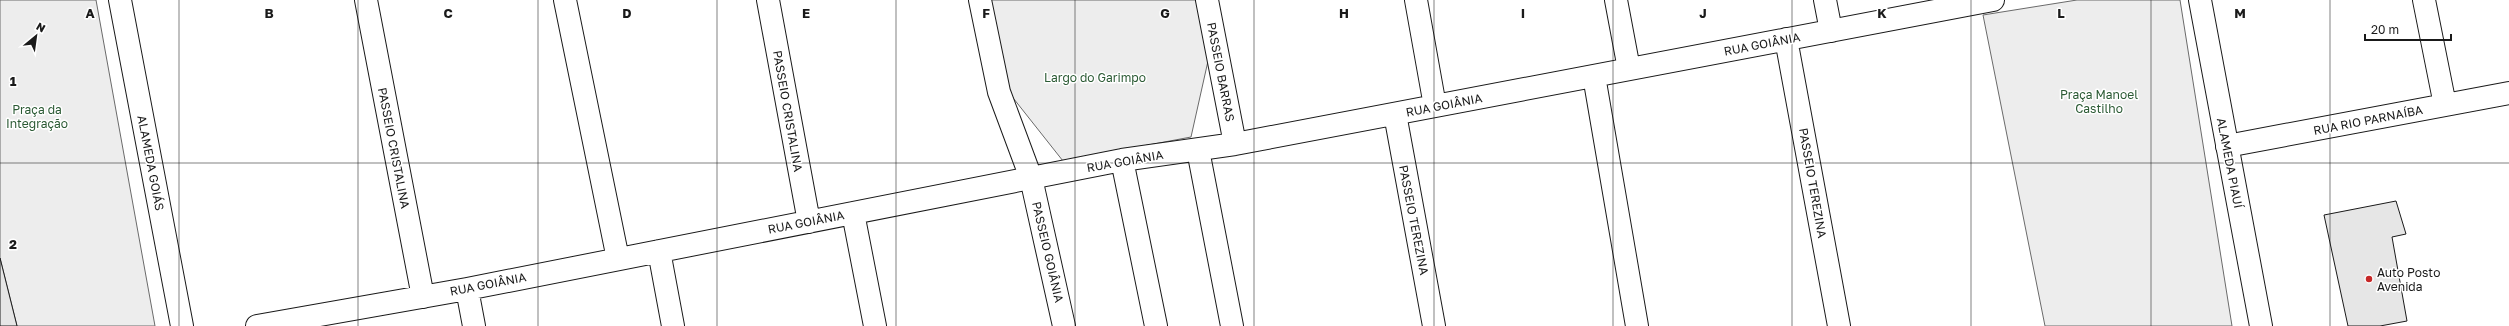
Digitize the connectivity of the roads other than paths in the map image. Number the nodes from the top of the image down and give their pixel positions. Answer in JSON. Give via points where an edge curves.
{"nodes":[{"id":1,"x":120,"y":0,"type":"edge"},
{"id":2,"x":366,"y":0,"type":"edge"},
{"id":3,"x":565,"y":0,"type":"edge"},
{"id":4,"x":768,"y":0,"type":"edge"},
{"id":5,"x":980,"y":0,"type":"edge"},
{"id":6,"x":1207,"y":0,"type":"edge"},
{"id":7,"x":1416,"y":0,"type":"edge"},
{"id":8,"x":1616,"y":0,"type":"edge"},
{"id":9,"x":1825,"y":0,"type":"edge"},
{"id":10,"x":1993,"y":0,"type":"edge"},
{"id":11,"x":2200,"y":0,"type":"edge"},
{"id":12,"x":2424,"y":0,"type":"edge"},
{"id":13,"x":1831,"y":31,"type":"junction"},
{"id":14,"x":1786,"y":39,"type":"junction"},
{"id":15,"x":1629,"y":69,"type":"junction"},
{"id":16,"x":1594,"y":76,"type":"junction"},
{"id":17,"x":2509,"y":93,"type":"edge"},
{"id":18,"x":2445,"y":105,"type":"junction"},
{"id":19,"x":1435,"y":106,"type":"junction"},
{"id":20,"x":1395,"y":114,"type":"junction"},
{"id":21,"x":1235,"y":144,"type":"junction"},
{"id":22,"x":2227,"y":146,"type":"junction"},
{"id":23,"x":1198,"y":150,"type":"junction"},
{"id":24,"x":1122,"y":160,"type":"junction"},
{"id":25,"x":1030,"y":178,"type":"junction"},
{"id":26,"x":853,"y":213,"type":"junction"},
{"id":27,"x":809,"y":222,"type":"junction"},
{"id":28,"x":659,"y":251,"type":"junction"},
{"id":29,"x":618,"y":259,"type":"junction"},
{"id":30,"x":467,"y":289,"type":"junction"},
{"id":31,"x":423,"y":297,"type":"junction"},
{"id":32,"x":182,"y":326,"type":"edge"},
{"id":33,"x":257,"y":326,"type":"edge"},
{"id":34,"x":474,"y":326,"type":"edge"},
{"id":35,"x":673,"y":326,"type":"edge"},
{"id":36,"x":875,"y":326,"type":"edge"},
{"id":37,"x":1064,"y":326,"type":"edge"},
{"id":38,"x":1156,"y":326,"type":"edge"},
{"id":39,"x":1232,"y":326,"type":"edge"},
{"id":40,"x":1434,"y":326,"type":"edge"},
{"id":41,"x":1637,"y":326,"type":"edge"},
{"id":42,"x":1839,"y":326,"type":"edge"},
{"id":43,"x":2261,"y":326,"type":"edge"}],
"edges":[{"from":1,"to":32,"type":"street","name":"ALAMEDA GOIÁS"},
{"from":2,"to":31,"type":"street","name":"PASSEIO CRISTALINA"},
{"from":3,"to":29,"type":"street"},
{"from":4,"to":27,"type":"street","name":"PASSEIO CRISTALINA"},
{"from":5,"to":25,"type":"street","via":[[999,92]]},
{"from":6,"to":21,"type":"street","name":"PASSEIO BARRAS"},
{"from":7,"to":19,"type":"street"},
{"from":8,"to":15,"type":"street"},
{"from":9,"to":13,"type":"street"},
{"from":10,"to":13,"type":"street","name":"RUA GOIÂNIA"},
{"from":11,"to":22,"type":"street","name":"ALAMEDA PIAUÍ"},
{"from":12,"to":18,"type":"street"},
{"from":13,"to":14,"type":"street","name":"RUA GOIÂNIA"},
{"from":14,"to":15,"type":"street","name":"RUA GOIÂNIA"},
{"from":14,"to":42,"type":"street","name":"PASSEIO TEREZINA"},
{"from":15,"to":16,"type":"street","name":"RUA GOIÂNIA"},
{"from":16,"to":19,"type":"street","name":"RUA GOIÂNIA"},
{"from":16,"to":41,"type":"street"},
{"from":17,"to":18,"type":"street","name":"RUA RIO PARNAÍBA"},
{"from":18,"to":22,"type":"street","name":"RUA RIO PARNAÍBA"},
{"from":19,"to":20,"type":"street","name":"RUA GOIÂNIA"},
{"from":20,"to":21,"type":"street","name":"RUA GOIÂNIA"},
{"from":20,"to":40,"type":"street","name":"PASSEIO TEREZINA"},
{"from":21,"to":23,"type":"street","name":"RUA GOIÂNIA"},
{"from":22,"to":43,"type":"street","name":"ALAMEDA PIAUÍ"},
{"from":23,"to":24,"type":"street","name":"RUA GOIÂNIA"},
{"from":23,"to":39,"type":"street"},
{"from":24,"to":25,"type":"street","name":"RUA GOIÂNIA"},
{"from":24,"to":38,"type":"street"},
{"from":25,"to":26,"type":"street","name":"RUA GOIÂNIA"},
{"from":25,"to":37,"type":"street","name":"PASSEIO GOIÂNIA"},
{"from":26,"to":27,"type":"street","name":"RUA GOIÂNIA"},
{"from":26,"to":36,"type":"street"},
{"from":27,"to":28,"type":"street","name":"RUA GOIÂNIA"},
{"from":28,"to":29,"type":"street","name":"RUA GOIÂNIA"},
{"from":28,"to":35,"type":"street"},
{"from":29,"to":30,"type":"street","name":"RUA GOIÂNIA"},
{"from":30,"to":31,"type":"street","name":"RUA GOIÂNIA"},
{"from":30,"to":34,"type":"street"},
{"from":31,"to":33,"type":"street","name":"RUA GOIÂNIA"}]}
